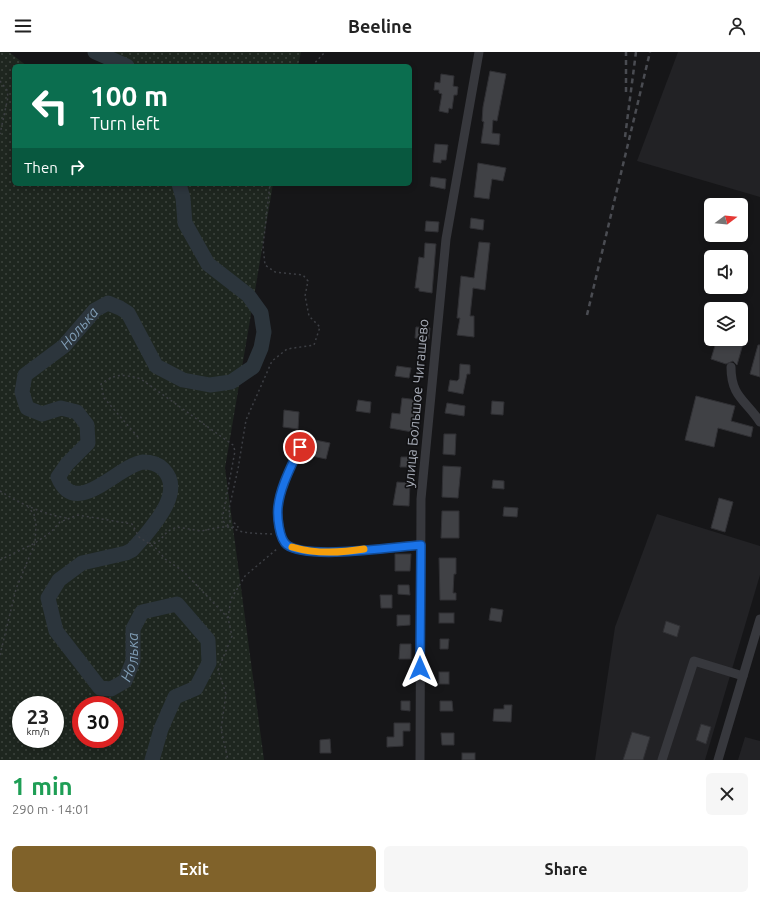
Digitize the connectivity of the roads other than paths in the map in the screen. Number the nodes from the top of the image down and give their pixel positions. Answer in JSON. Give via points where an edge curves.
{"nodes":[{"id":1,"x":479,"y":52,"type":"edge"},
{"id":2,"x":731,"y":367,"type":"dead end"},
{"id":3,"x":760,"y":422,"type":"edge"},
{"id":4,"x":300,"y":447,"type":"dead end"},
{"id":5,"x":421,"y":545,"type":"junction"},
{"id":6,"x":760,"y":619,"type":"edge"},
{"id":7,"x":743,"y":676,"type":"junction"},
{"id":8,"x":420,"y":760,"type":"edge"},
{"id":9,"x":662,"y":760,"type":"edge"},
{"id":10,"x":718,"y":760,"type":"edge"}],
"edges":[{"from":1,"to":5,"type":"street","name":"улица Большое Чигашево","via":[[446,240],[421,499]]},
{"from":2,"to":3,"type":"street","via":[[731,382]]},
{"from":4,"to":5,"type":"street","via":[[278,507],[284,542],[307,551],[337,552]]},
{"from":5,"to":8,"type":"street","name":"улица Большое Чигашево"},
{"from":6,"to":7,"type":"street"},
{"from":7,"to":9,"type":"street","via":[[694,661]]},
{"from":7,"to":10,"type":"street"}]}
